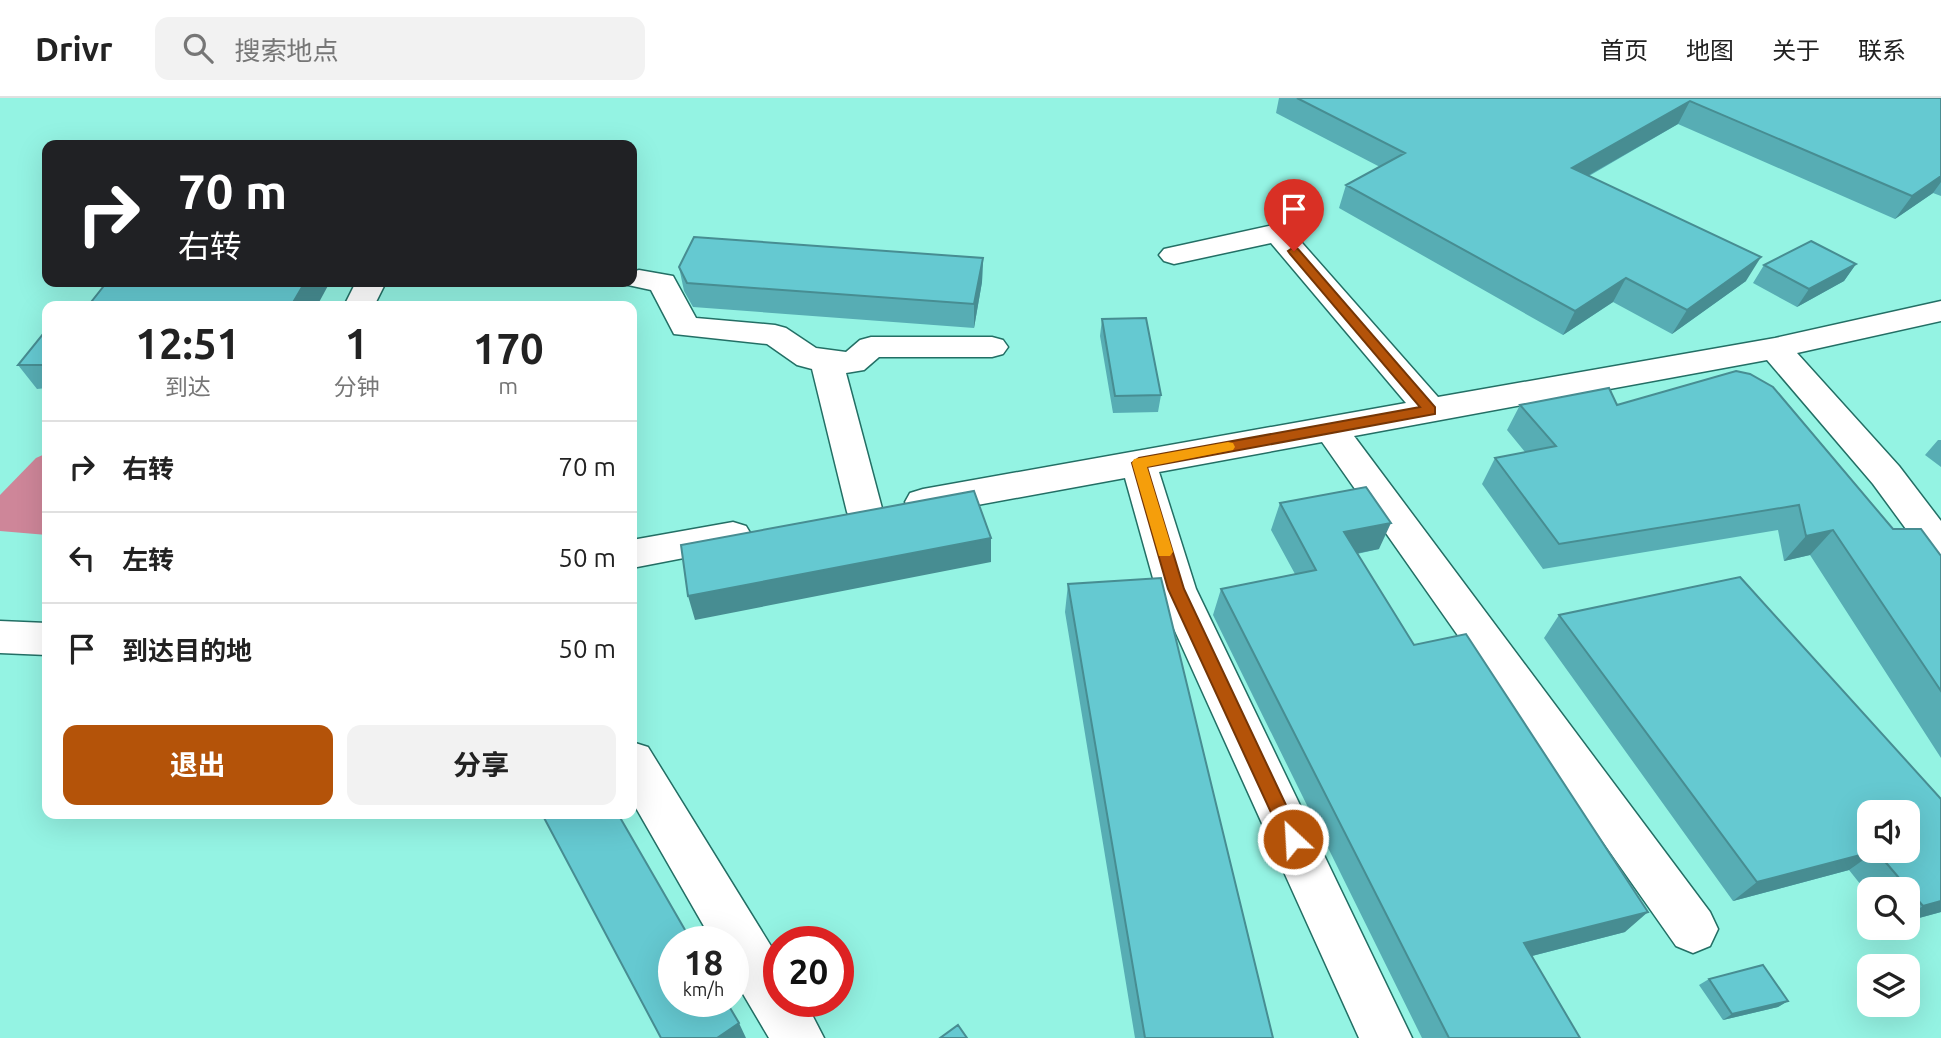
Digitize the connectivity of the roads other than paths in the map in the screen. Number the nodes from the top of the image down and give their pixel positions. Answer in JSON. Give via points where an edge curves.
{"nodes":[{"id":1,"x":1174,"y":255,"type":"dead end"},
{"id":2,"x":639,"y":279,"type":"dead end"},
{"id":3,"x":1941,"y":310,"type":"edge"},
{"id":4,"x":992,"y":347,"type":"dead end"},
{"id":5,"x":1775,"y":348,"type":"junction"},
{"id":6,"x":826,"y":360,"type":"junction"},
{"id":7,"x":1430,"y":410,"type":"junction"},
{"id":8,"x":1330,"y":428,"type":"junction"},
{"id":9,"x":1139,"y":463,"type":"junction"},
{"id":10,"x":769,"y":530,"type":"edge"},
{"id":11,"x":1941,"y":549,"type":"edge"},
{"id":12,"x":637,"y":553,"type":"edge"},
{"id":13,"x":0,"y":637,"type":"edge"},
{"id":14,"x":42,"y":639,"type":"edge"},
{"id":15,"x":637,"y":769,"type":"edge"},
{"id":16,"x":1692,"y":929,"type":"dead end"},
{"id":17,"x":798,"y":1038,"type":"edge"},
{"id":18,"x":1386,"y":1038,"type":"edge"}],
"edges":[{"from":1,"to":7,"type":"street","via":[[1278,233]]},
{"from":2,"to":6,"type":"street","via":[[662,282],[685,327],[775,335],[808,358]]},
{"from":3,"to":5,"type":"street"},
{"from":4,"to":6,"type":"street","via":[[871,347],[853,363]]},
{"from":5,"to":7,"type":"street"},
{"from":5,"to":11,"type":"street","via":[[1886,475]]},
{"from":6,"to":9,"type":"street","via":[[851,515]]},
{"from":7,"to":8,"type":"street"},
{"from":8,"to":9,"type":"street"},
{"from":8,"to":16,"type":"street"},
{"from":9,"to":18,"type":"street","via":[[1176,589]]},
{"from":10,"to":12,"type":"street"},
{"from":13,"to":14,"type":"street"},
{"from":15,"to":17,"type":"street"}]}
